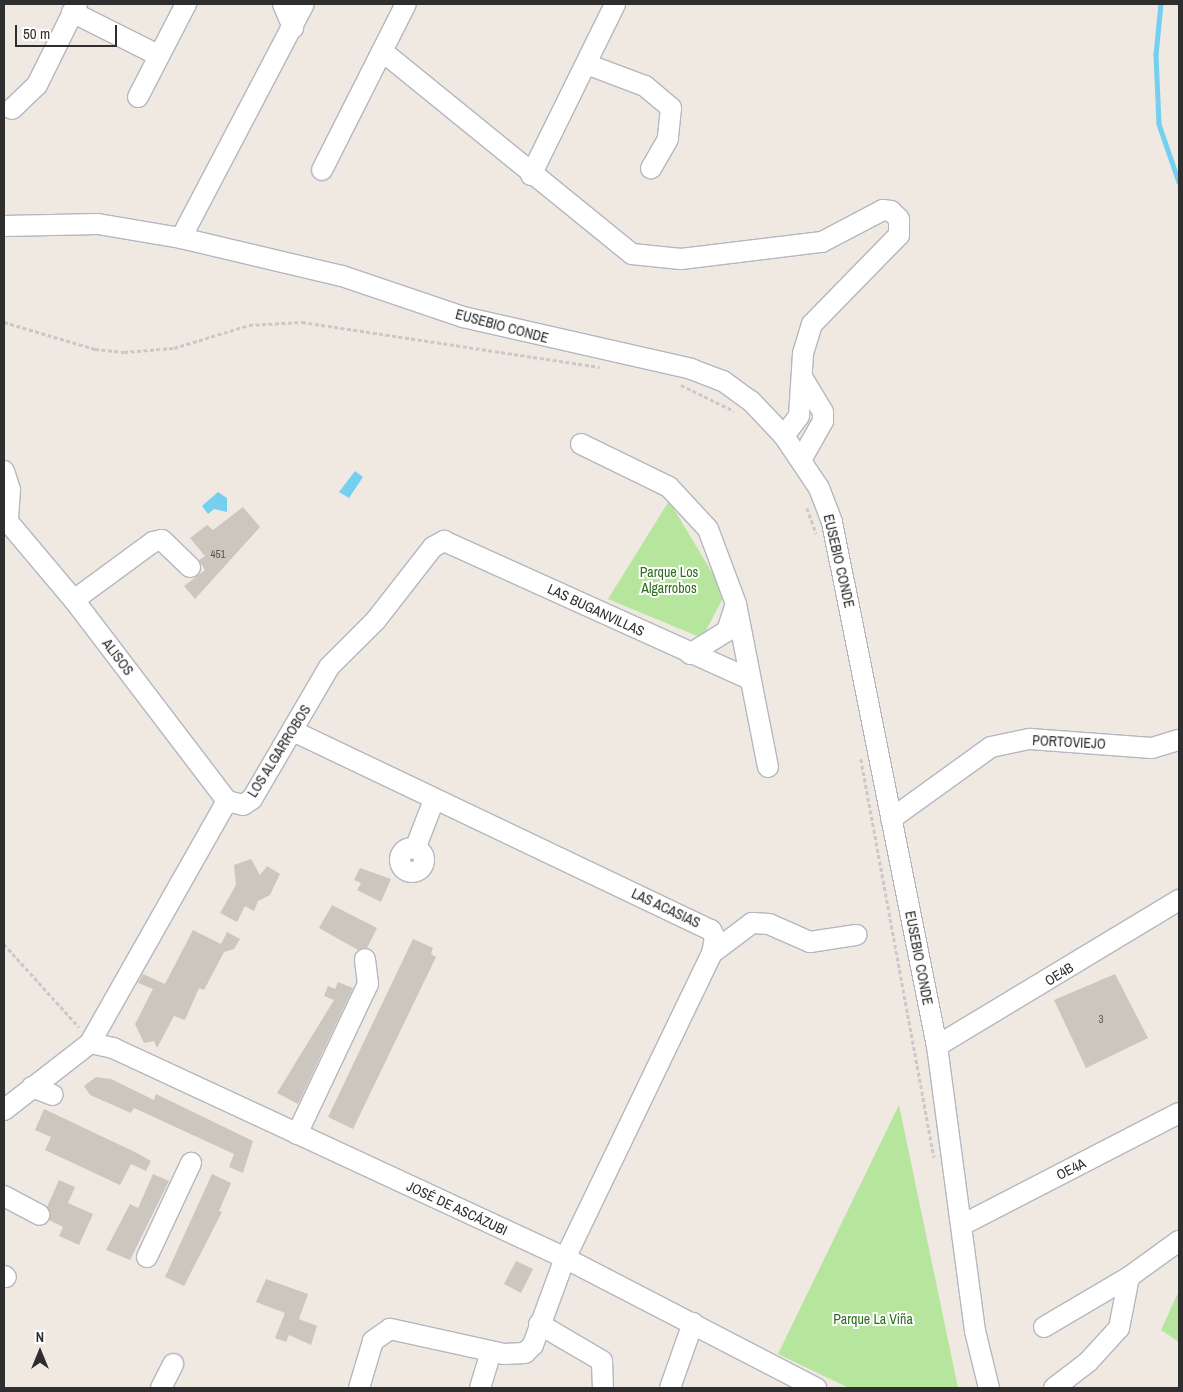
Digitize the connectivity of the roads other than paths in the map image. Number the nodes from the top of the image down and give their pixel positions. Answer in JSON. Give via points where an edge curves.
{"nodes":[{"id":1,"x":186,"y":4,"type":"edge"},
{"id":2,"x":282,"y":4,"type":"edge"},
{"id":3,"x":304,"y":4,"type":"edge"},
{"id":4,"x":406,"y":4,"type":"edge"},
{"id":5,"x":615,"y":4,"type":"edge"},
{"id":6,"x":75,"y":8,"type":"edge"},
{"id":7,"x":293,"y":28,"type":"junction"},
{"id":8,"x":382,"y":51,"type":"junction"},
{"id":9,"x":158,"y":55,"type":"junction"},
{"id":10,"x":589,"y":64,"type":"junction"},
{"id":11,"x":138,"y":97,"type":"dead end"},
{"id":12,"x":12,"y":108,"type":"dead end"},
{"id":13,"x":651,"y":168,"type":"dead end"},
{"id":14,"x":322,"y":170,"type":"dead end"},
{"id":15,"x":531,"y":176,"type":"junction"},
{"id":16,"x":4,"y":226,"type":"edge"},
{"id":17,"x":181,"y":238,"type":"junction"},
{"id":18,"x":803,"y":378,"type":"junction"},
{"id":19,"x":784,"y":436,"type":"junction"},
{"id":20,"x":581,"y":444,"type":"dead end"},
{"id":21,"x":801,"y":460,"type":"junction"},
{"id":22,"x":4,"y":471,"type":"edge"},
{"id":23,"x":6,"y":518,"type":"edge"},
{"id":24,"x":444,"y":541,"type":"joint"},
{"id":25,"x":190,"y":567,"type":"dead end"},
{"id":26,"x":74,"y":600,"type":"junction"},
{"id":27,"x":736,"y":604,"type":"junction"},
{"id":28,"x":690,"y":654,"type":"junction"},
{"id":29,"x":748,"y":678,"type":"junction"},
{"id":30,"x":293,"y":731,"type":"junction"},
{"id":31,"x":1179,"y":740,"type":"edge"},
{"id":32,"x":768,"y":767,"type":"dead end"},
{"id":33,"x":434,"y":800,"type":"junction"},
{"id":34,"x":227,"y":801,"type":"junction"},
{"id":35,"x":891,"y":819,"type":"junction"},
{"id":36,"x":415,"y":849,"type":"dead end"},
{"id":37,"x":1179,"y":900,"type":"edge"},
{"id":38,"x":856,"y":935,"type":"dead end"},
{"id":39,"x":712,"y":953,"type":"junction"},
{"id":40,"x":365,"y":959,"type":"dead end"},
{"id":41,"x":90,"y":1042,"type":"junction"},
{"id":42,"x":937,"y":1046,"type":"junction"},
{"id":43,"x":32,"y":1087,"type":"junction"},
{"id":44,"x":54,"y":1095,"type":"dead end"},
{"id":45,"x":4,"y":1110,"type":"edge"},
{"id":46,"x":1179,"y":1112,"type":"edge"},
{"id":47,"x":297,"y":1134,"type":"junction"},
{"id":48,"x":191,"y":1163,"type":"dead end"},
{"id":49,"x":4,"y":1196,"type":"edge"},
{"id":50,"x":39,"y":1215,"type":"dead end"},
{"id":51,"x":962,"y":1225,"type":"junction"},
{"id":52,"x":1179,"y":1241,"type":"edge"},
{"id":53,"x":147,"y":1257,"type":"dead end"},
{"id":54,"x":565,"y":1258,"type":"junction"},
{"id":55,"x":1129,"y":1277,"type":"junction"},
{"id":56,"x":693,"y":1323,"type":"junction"},
{"id":57,"x":539,"y":1324,"type":"junction"},
{"id":58,"x":1044,"y":1328,"type":"dead end"},
{"id":59,"x":491,"y":1352,"type":"junction"},
{"id":60,"x":173,"y":1364,"type":"dead end"},
{"id":61,"x":161,"y":1388,"type":"edge"},
{"id":62,"x":359,"y":1388,"type":"edge"},
{"id":63,"x":480,"y":1388,"type":"edge"},
{"id":64,"x":603,"y":1388,"type":"edge"},
{"id":65,"x":670,"y":1388,"type":"edge"},
{"id":66,"x":816,"y":1388,"type":"edge"},
{"id":67,"x":989,"y":1388,"type":"edge"},
{"id":68,"x":1054,"y":1388,"type":"edge"}],
"edges":[{"from":1,"to":9,"type":"street"},
{"from":2,"to":7,"type":"street"},
{"from":3,"to":7,"type":"street"},
{"from":4,"to":8,"type":"street"},
{"from":5,"to":10,"type":"street"},
{"from":6,"to":9,"type":"street"},
{"from":6,"to":12,"type":"street","via":[[37,85]]},
{"from":7,"to":17,"type":"street"},
{"from":8,"to":14,"type":"street"},
{"from":8,"to":15,"type":"street"},
{"from":9,"to":11,"type":"street"},
{"from":10,"to":13,"type":"street","via":[[644,86],[671,108],[668,139]]},
{"from":10,"to":15,"type":"street"},
{"from":15,"to":18,"type":"street","via":[[632,254],[652,259],[822,242],[883,210],[891,211],[899,219],[899,235],[812,324]]},
{"from":16,"to":17,"type":"street","name":"EUSEBIO CONDE","via":[[98,224]]},
{"from":17,"to":19,"type":"street","name":"EUSEBIO CONDE","via":[[342,276],[463,317],[608,353],[691,368],[723,381],[744,396]]},
{"from":18,"to":19,"type":"street","via":[[799,416]]},
{"from":18,"to":21,"type":"street","via":[[823,412],[823,421]]},
{"from":19,"to":21,"type":"street","name":"EUSEBIO CONDE"},
{"from":20,"to":27,"type":"street","via":[[669,486],[708,529]]},
{"from":21,"to":35,"type":"street","name":"EUSEBIO CONDE","via":[[832,522]]},
{"from":22,"to":23,"type":"street","via":[[10,490]]},
{"from":23,"to":26,"type":"street","name":"ALISOS"},
{"from":24,"to":28,"type":"street","name":"LAS BUGANVILLAS"},
{"from":24,"to":30,"type":"street","name":"LOS ALGARROBOS","via":[[433,547],[376,620],[329,667]]},
{"from":25,"to":26,"type":"street","via":[[162,540],[153,542]]},
{"from":26,"to":34,"type":"street","name":"ALISOS"},
{"from":27,"to":28,"type":"street","via":[[728,631]]},
{"from":27,"to":29,"type":"street"},
{"from":28,"to":29,"type":"street","name":"LAS BUGANVILLAS"},
{"from":29,"to":32,"type":"street"},
{"from":30,"to":33,"type":"street","name":"LAS ACASIAS"},
{"from":30,"to":34,"type":"street","name":"LOS ALGARROBOS","via":[[252,799],[243,805]]},
{"from":31,"to":35,"type":"street","name":"PORTOVIEJO","via":[[1152,748],[1030,739],[990,747]]},
{"from":33,"to":36,"type":"street"},
{"from":33,"to":39,"type":"street","name":"LAS ACASIAS","via":[[711,930]]},
{"from":34,"to":41,"type":"street","name":"LOS ALGARROBOS"},
{"from":35,"to":42,"type":"street","name":"EUSEBIO CONDE"},
{"from":37,"to":42,"type":"street","name":"OE4B"},
{"from":38,"to":39,"type":"street","via":[[810,942],[768,924],[752,923]]},
{"from":39,"to":54,"type":"street"},
{"from":40,"to":47,"type":"street","via":[[368,984]]},
{"from":41,"to":43,"type":"street"},
{"from":41,"to":47,"type":"street","name":"JOSÉ DE ASCÁZUBI","via":[[113,1048]]},
{"from":42,"to":51,"type":"street","name":"EUSEBIO CONDE"},
{"from":43,"to":44,"type":"street"},
{"from":43,"to":45,"type":"street"},
{"from":46,"to":51,"type":"street","name":"OE4A"},
{"from":47,"to":54,"type":"street","name":"JOSÉ DE ASCÁZUBI"},
{"from":48,"to":53,"type":"street"},
{"from":49,"to":50,"type":"street"},
{"from":51,"to":67,"type":"street","name":"EUSEBIO CONDE","via":[[975,1331]]},
{"from":52,"to":55,"type":"street"},
{"from":54,"to":56,"type":"street","name":"JOSÉ DE ASCÁZUBI"},
{"from":54,"to":57,"type":"street"},
{"from":55,"to":58,"type":"street"},
{"from":55,"to":68,"type":"street","via":[[1119,1328],[1088,1362]]},
{"from":56,"to":65,"type":"street"},
{"from":56,"to":66,"type":"street","name":"JOSÉ DE ASCÁZUBI"},
{"from":57,"to":59,"type":"street","via":[[533,1345],[525,1353]]},
{"from":57,"to":64,"type":"street","via":[[602,1361]]},
{"from":59,"to":62,"type":"street","via":[[390,1329],[372,1341]]},
{"from":59,"to":63,"type":"street"},
{"from":60,"to":61,"type":"street"}]}
